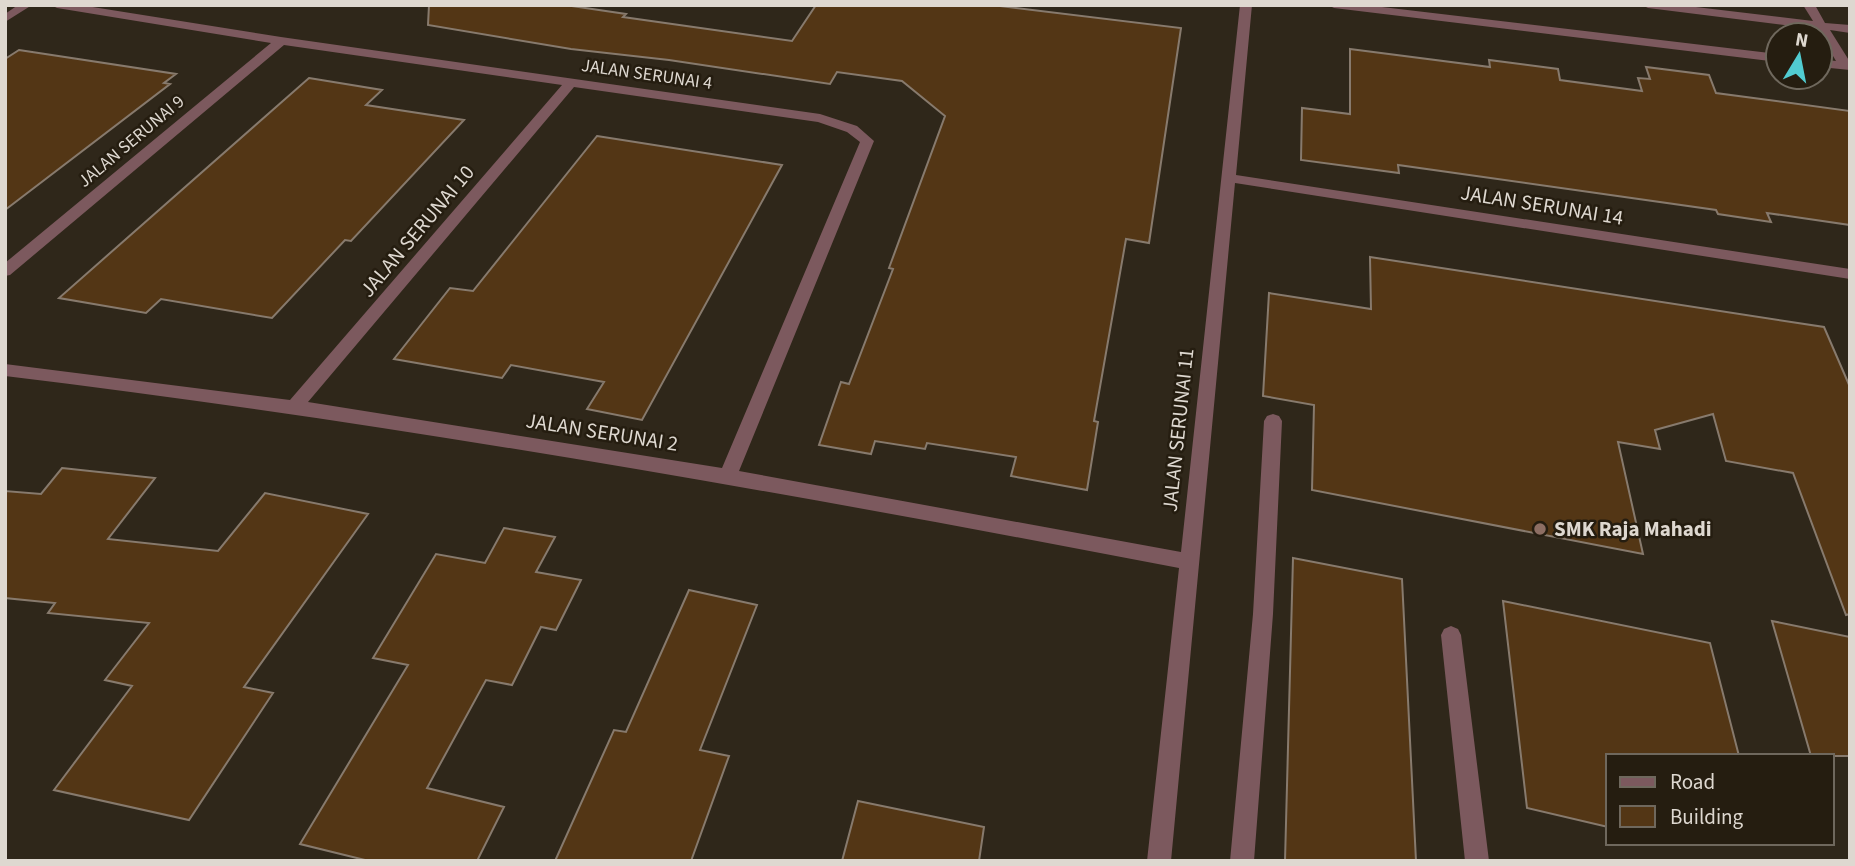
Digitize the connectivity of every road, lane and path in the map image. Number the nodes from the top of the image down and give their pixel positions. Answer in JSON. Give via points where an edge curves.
{"nodes":[{"id":1,"x":26,"y":5,"type":"edge"},
{"id":2,"x":57,"y":5,"type":"edge"},
{"id":3,"x":1246,"y":5,"type":"edge"},
{"id":4,"x":1334,"y":5,"type":"edge"},
{"id":5,"x":1648,"y":5,"type":"edge"},
{"id":6,"x":1809,"y":5,"type":"edge"},
{"id":7,"x":1673,"y":7,"type":"edge"},
{"id":8,"x":5,"y":19,"type":"edge"},
{"id":9,"x":1782,"y":21,"type":"edge"},
{"id":10,"x":1818,"y":21,"type":"edge"},
{"id":11,"x":281,"y":41,"type":"junction"},
{"id":12,"x":1834,"y":46,"type":"edge"},
{"id":13,"x":1764,"y":56,"type":"edge"},
{"id":14,"x":1847,"y":66,"type":"edge"},
{"id":15,"x":571,"y":82,"type":"junction"},
{"id":16,"x":1227,"y":178,"type":"junction"},
{"id":17,"x":5,"y":271,"type":"edge"},
{"id":18,"x":1850,"y":274,"type":"edge"},
{"id":19,"x":5,"y":370,"type":"edge"},
{"id":20,"x":295,"y":407,"type":"junction"},
{"id":21,"x":1273,"y":421,"type":"dead end"},
{"id":22,"x":729,"y":476,"type":"junction"},
{"id":23,"x":1188,"y":561,"type":"junction"},
{"id":24,"x":1451,"y":635,"type":"dead end"},
{"id":25,"x":1159,"y":861,"type":"edge"},
{"id":26,"x":1242,"y":861,"type":"edge"},
{"id":27,"x":1477,"y":861,"type":"edge"}],
"edges":[{"from":1,"to":8,"type":"street"},
{"from":2,"to":11,"type":"street","name":"JALAN SERUNAI 4"},
{"from":3,"to":16,"type":"street","name":"JALAN SERUNAI 11"},
{"from":4,"to":13,"type":"street"},
{"from":5,"to":7,"type":"street"},
{"from":6,"to":10,"type":"street"},
{"from":7,"to":9,"type":"street"},
{"from":11,"to":15,"type":"street","name":"JALAN SERUNAI 4"},
{"from":11,"to":17,"type":"street","name":"JALAN SERUNAI 9"},
{"from":12,"to":14,"type":"street"},
{"from":15,"to":20,"type":"street","name":"JALAN SERUNAI 10"},
{"from":15,"to":22,"type":"street","name":"JALAN SERUNAI 4","via":[[820,118],[852,129],[867,141]]},
{"from":16,"to":18,"type":"street","name":"JALAN SERUNAI 14"},
{"from":16,"to":23,"type":"street","name":"JALAN SERUNAI 11"},
{"from":19,"to":20,"type":"street","name":"JALAN SERUNAI 2"},
{"from":20,"to":22,"type":"street","name":"JALAN SERUNAI 2"},
{"from":21,"to":26,"type":"street","via":[[1263,614]]},
{"from":22,"to":23,"type":"street","name":"JALAN SERUNAI 2"},
{"from":23,"to":25,"type":"street","name":"JALAN SERUNAI 11"},
{"from":24,"to":27,"type":"street"}]}
